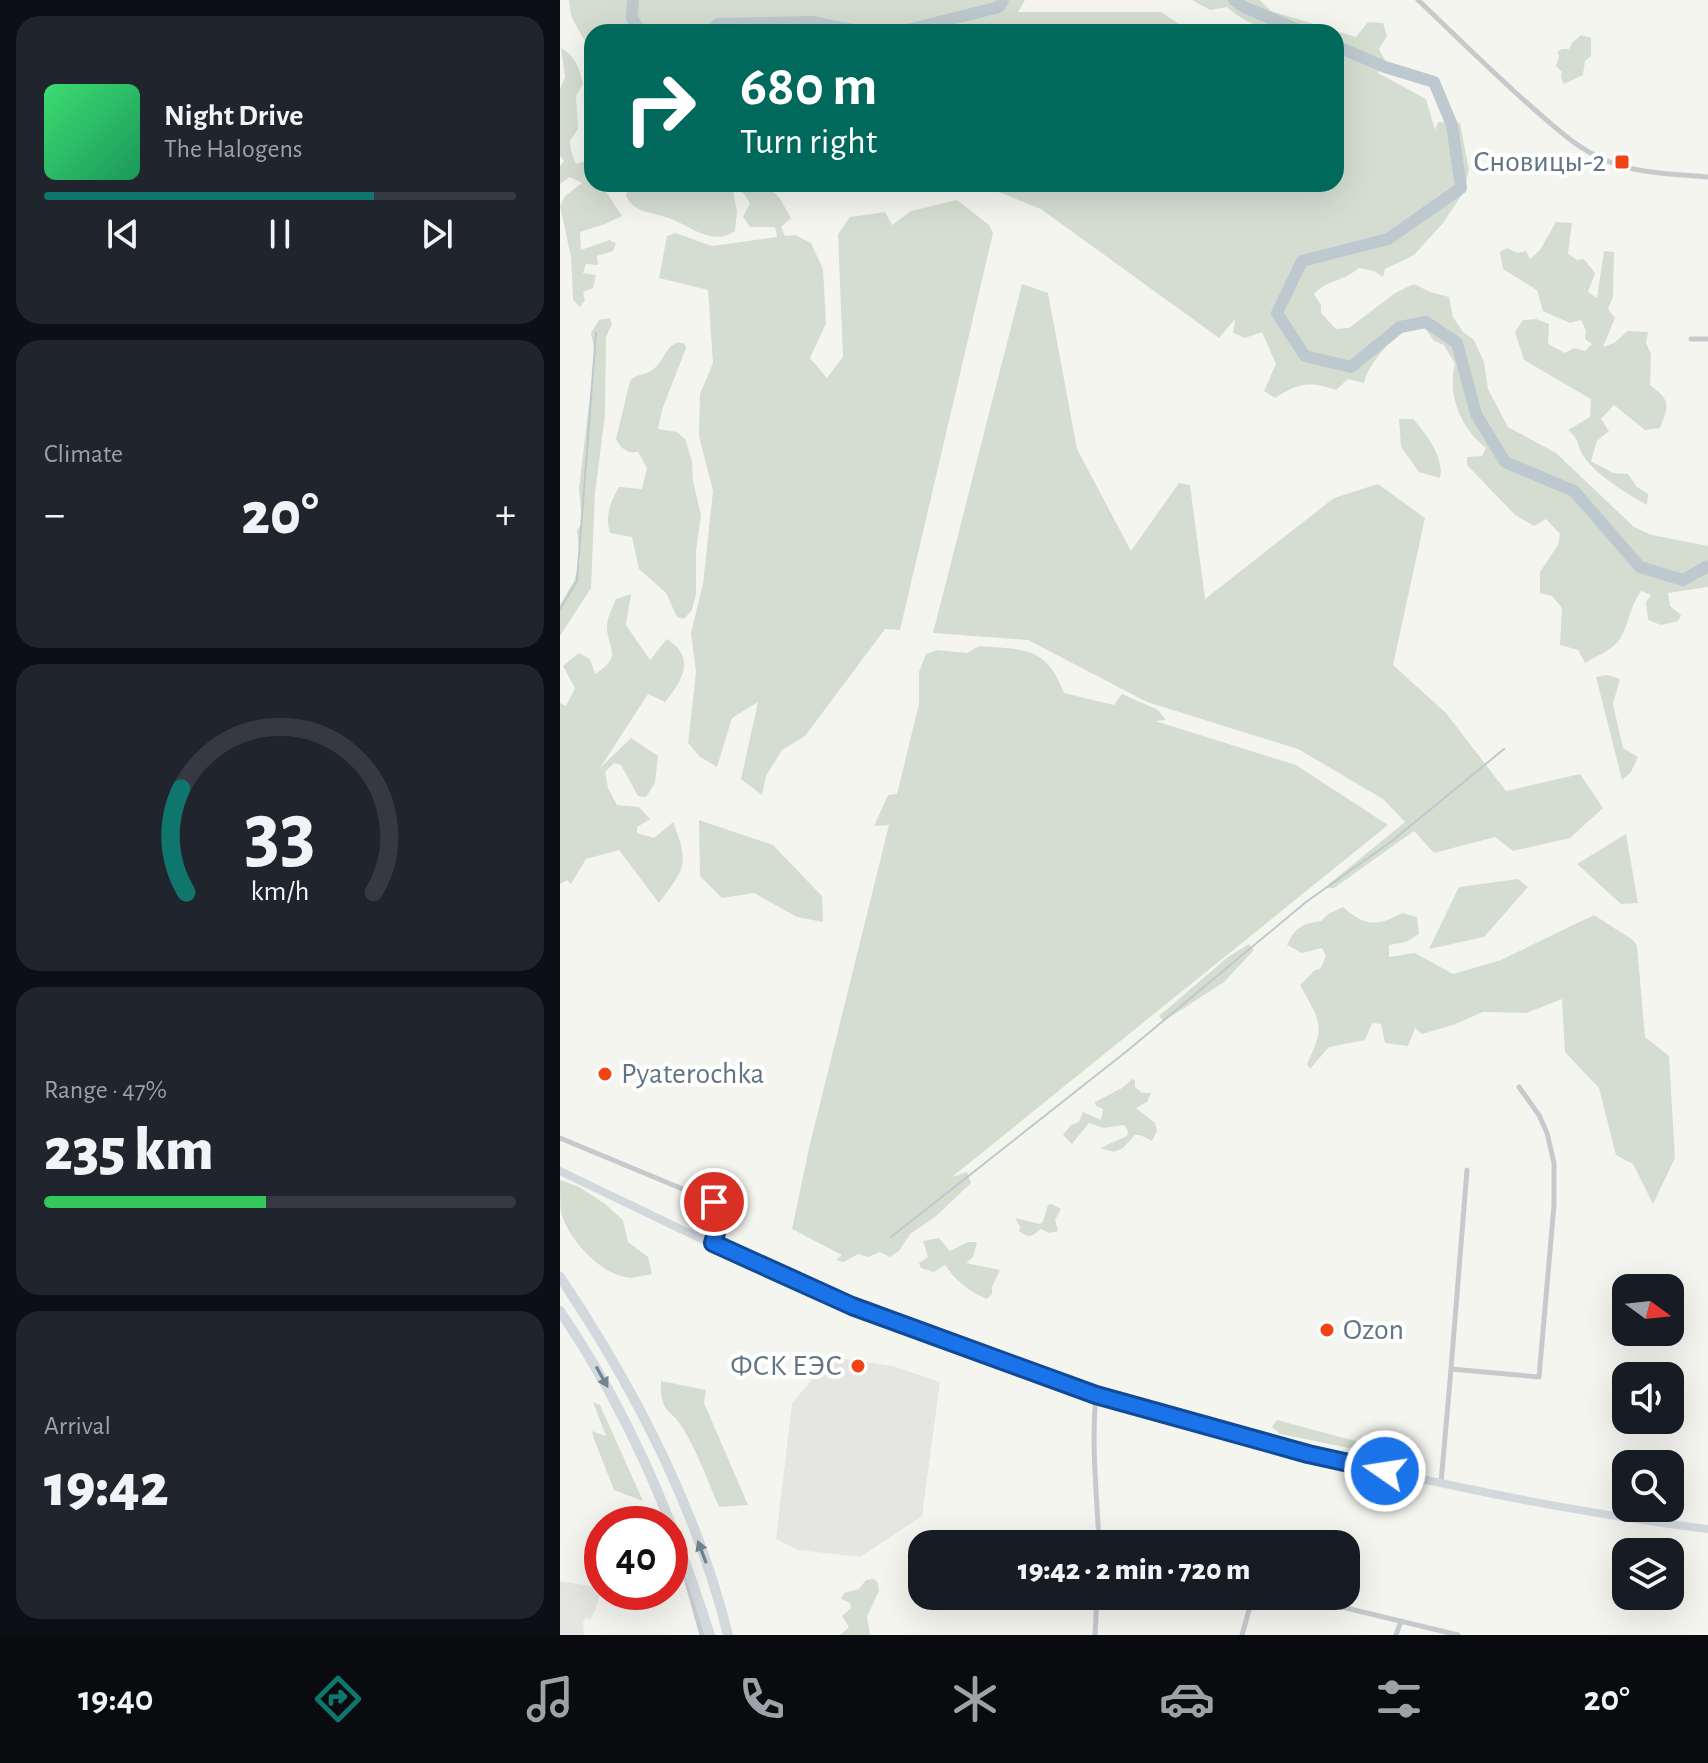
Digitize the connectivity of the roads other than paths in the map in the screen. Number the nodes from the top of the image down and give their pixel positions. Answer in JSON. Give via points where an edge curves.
{"nodes":[{"id":1,"x":1418,"y":0,"type":"edge"},
{"id":2,"x":1708,"y":177,"type":"edge"},
{"id":3,"x":1691,"y":339,"type":"dead end"},
{"id":4,"x":1708,"y":339,"type":"edge"},
{"id":5,"x":1519,"y":1087,"type":"dead end"},
{"id":6,"x":560,"y":1138,"type":"edge"},
{"id":7,"x":1467,"y":1170,"type":"dead end"},
{"id":8,"x":560,"y":1171,"type":"edge"},
{"id":9,"x":713,"y":1243,"type":"junction"},
{"id":10,"x":560,"y":1277,"type":"edge"},
{"id":11,"x":560,"y":1311,"type":"edge"},
{"id":12,"x":1451,"y":1369,"type":"junction"},
{"id":13,"x":1096,"y":1395,"type":"junction"},
{"id":14,"x":1441,"y":1483,"type":"junction"},
{"id":15,"x":665,"y":1506,"type":"edge"},
{"id":16,"x":1708,"y":1529,"type":"edge"},
{"id":17,"x":1098,"y":1530,"type":"edge"},
{"id":18,"x":688,"y":1568,"type":"edge"},
{"id":19,"x":688,"y":1588,"type":"edge"},
{"id":20,"x":1096,"y":1610,"type":"edge"},
{"id":21,"x":1249,"y":1610,"type":"edge"},
{"id":22,"x":1355,"y":1610,"type":"edge"},
{"id":23,"x":1401,"y":1621,"type":"junction"},
{"id":24,"x":702,"y":1635,"type":"edge"},
{"id":25,"x":710,"y":1635,"type":"edge"},
{"id":26,"x":728,"y":1635,"type":"edge"},
{"id":27,"x":1095,"y":1635,"type":"edge"},
{"id":28,"x":1242,"y":1635,"type":"edge"},
{"id":29,"x":1396,"y":1635,"type":"edge"},
{"id":30,"x":1458,"y":1635,"type":"edge"}],
"edges":[{"from":1,"to":2,"type":"street","via":[[1573,143],[1621,166]]},
{"from":3,"to":4,"type":"street"},
{"from":5,"to":12,"type":"street","via":[[1539,1115],[1554,1163],[1539,1377]]},
{"from":6,"to":9,"type":"street","via":[[714,1202],[719,1222]]},
{"from":7,"to":12,"type":"street"},
{"from":8,"to":9,"type":"street"},
{"from":9,"to":13,"type":"street","via":[[852,1306]]},
{"from":26,"to":10,"type":"highway","one_way":true,"via":[[683,1503],[638,1402]]},
{"from":11,"to":15,"type":"highway","one_way":true,"via":[[621,1412]]},
{"from":12,"to":14,"type":"street"},
{"from":13,"to":14,"type":"street","via":[[1308,1454]]},
{"from":13,"to":17,"type":"street","via":[[1092,1429]]},
{"from":14,"to":16,"type":"street","via":[[1619,1518]]},
{"from":18,"to":25,"type":"highway"},
{"from":19,"to":24,"type":"street"},
{"from":20,"to":27,"type":"street"},
{"from":21,"to":28,"type":"street"},
{"from":22,"to":23,"type":"street"},
{"from":23,"to":29,"type":"street"},
{"from":23,"to":30,"type":"street"}]}
